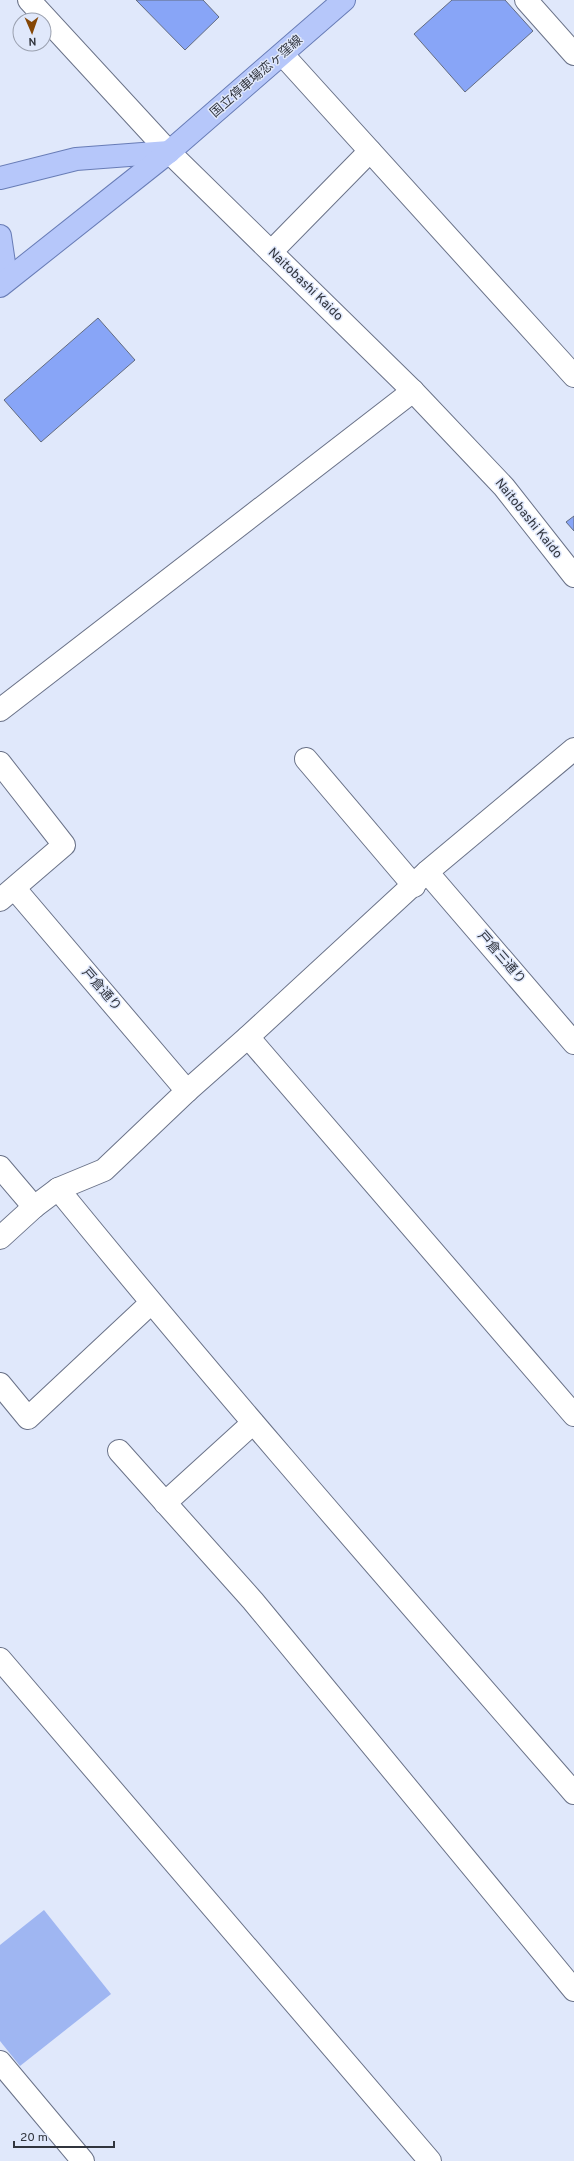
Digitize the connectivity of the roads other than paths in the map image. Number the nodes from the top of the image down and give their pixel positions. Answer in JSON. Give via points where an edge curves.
{"nodes":[{"id":1,"x":28,"y":0,"type":"edge"},
{"id":2,"x":526,"y":0,"type":"edge"},
{"id":3,"x":342,"y":1,"type":"edge"},
{"id":4,"x":574,"y":54,"type":"edge"},
{"id":5,"x":283,"y":55,"type":"junction"},
{"id":6,"x":370,"y":151,"type":"junction"},
{"id":7,"x":169,"y":152,"type":"junction"},
{"id":8,"x":0,"y":178,"type":"edge"},
{"id":9,"x":0,"y":236,"type":"edge"},
{"id":10,"x":271,"y":252,"type":"junction"},
{"id":11,"x":0,"y":276,"type":"edge"},
{"id":12,"x":0,"y":286,"type":"edge"},
{"id":13,"x":574,"y":376,"type":"edge"},
{"id":14,"x":413,"y":391,"type":"junction"},
{"id":15,"x":574,"y":576,"type":"edge"},
{"id":16,"x":0,"y":710,"type":"edge"},
{"id":17,"x":574,"y":749,"type":"edge"},
{"id":18,"x":306,"y":759,"type":"dead end"},
{"id":19,"x":0,"y":763,"type":"edge"},
{"id":20,"x":420,"y":879,"type":"junction"},
{"id":21,"x":7,"y":895,"type":"edge"},
{"id":22,"x":248,"y":1037,"type":"junction"},
{"id":23,"x":574,"y":1043,"type":"edge"},
{"id":24,"x":187,"y":1090,"type":"junction"},
{"id":25,"x":0,"y":1167,"type":"edge"},
{"id":26,"x":58,"y":1188,"type":"junction"},
{"id":27,"x":34,"y":1207,"type":"junction"},
{"id":28,"x":0,"y":1238,"type":"edge"},
{"id":29,"x":151,"y":1303,"type":"junction"},
{"id":30,"x":0,"y":1384,"type":"edge"},
{"id":31,"x":574,"y":1415,"type":"edge"},
{"id":32,"x":253,"y":1423,"type":"junction"},
{"id":33,"x":119,"y":1451,"type":"dead end"},
{"id":34,"x":165,"y":1503,"type":"junction"},
{"id":35,"x":0,"y":1659,"type":"edge"},
{"id":36,"x":574,"y":1793,"type":"edge"},
{"id":37,"x":574,"y":1990,"type":"edge"},
{"id":38,"x":0,"y":2062,"type":"edge"},
{"id":39,"x":83,"y":2161,"type":"edge"},
{"id":40,"x":430,"y":2161,"type":"edge"}],
"edges":[{"from":1,"to":7,"type":"street","name":"Naitobashi Kaido"},
{"from":2,"to":4,"type":"street"},
{"from":3,"to":5,"type":"main road","name":"国立停車場恋ヶ窪線"},
{"from":5,"to":6,"type":"street"},
{"from":5,"to":7,"type":"main road","name":"国立停車場恋ヶ窪線"},
{"from":6,"to":10,"type":"street"},
{"from":6,"to":13,"type":"street"},
{"from":7,"to":8,"type":"main road","via":[[76,159]]},
{"from":7,"to":10,"type":"street","name":"Naitobashi Kaido"},
{"from":7,"to":12,"type":"main road","name":"国立停車場恋ヶ窪線"},
{"from":9,"to":11,"type":"main road","via":[[4,262]]},
{"from":10,"to":14,"type":"street","name":"Naitobashi Kaido"},
{"from":14,"to":15,"type":"street","name":"Naitobashi Kaido","via":[[504,487]]},
{"from":14,"to":16,"type":"street"},
{"from":17,"to":20,"type":"street"},
{"from":18,"to":20,"type":"street","name":"戸倉三通り"},
{"from":19,"to":21,"type":"street","via":[[64,845]]},
{"from":20,"to":22,"type":"street"},
{"from":20,"to":23,"type":"street","name":"戸倉三通り"},
{"from":21,"to":24,"type":"street","name":"戸倉通り"},
{"from":22,"to":24,"type":"street"},
{"from":22,"to":31,"type":"street"},
{"from":24,"to":26,"type":"street","via":[[104,1170]]},
{"from":25,"to":27,"type":"street"},
{"from":26,"to":27,"type":"street"},
{"from":26,"to":29,"type":"street"},
{"from":27,"to":28,"type":"street"},
{"from":29,"to":30,"type":"street","via":[[28,1418]]},
{"from":29,"to":32,"type":"street"},
{"from":32,"to":34,"type":"street"},
{"from":32,"to":36,"type":"street"},
{"from":33,"to":34,"type":"street"},
{"from":34,"to":37,"type":"street","via":[[253,1601]]},
{"from":35,"to":40,"type":"street"},
{"from":38,"to":39,"type":"street"}]}
